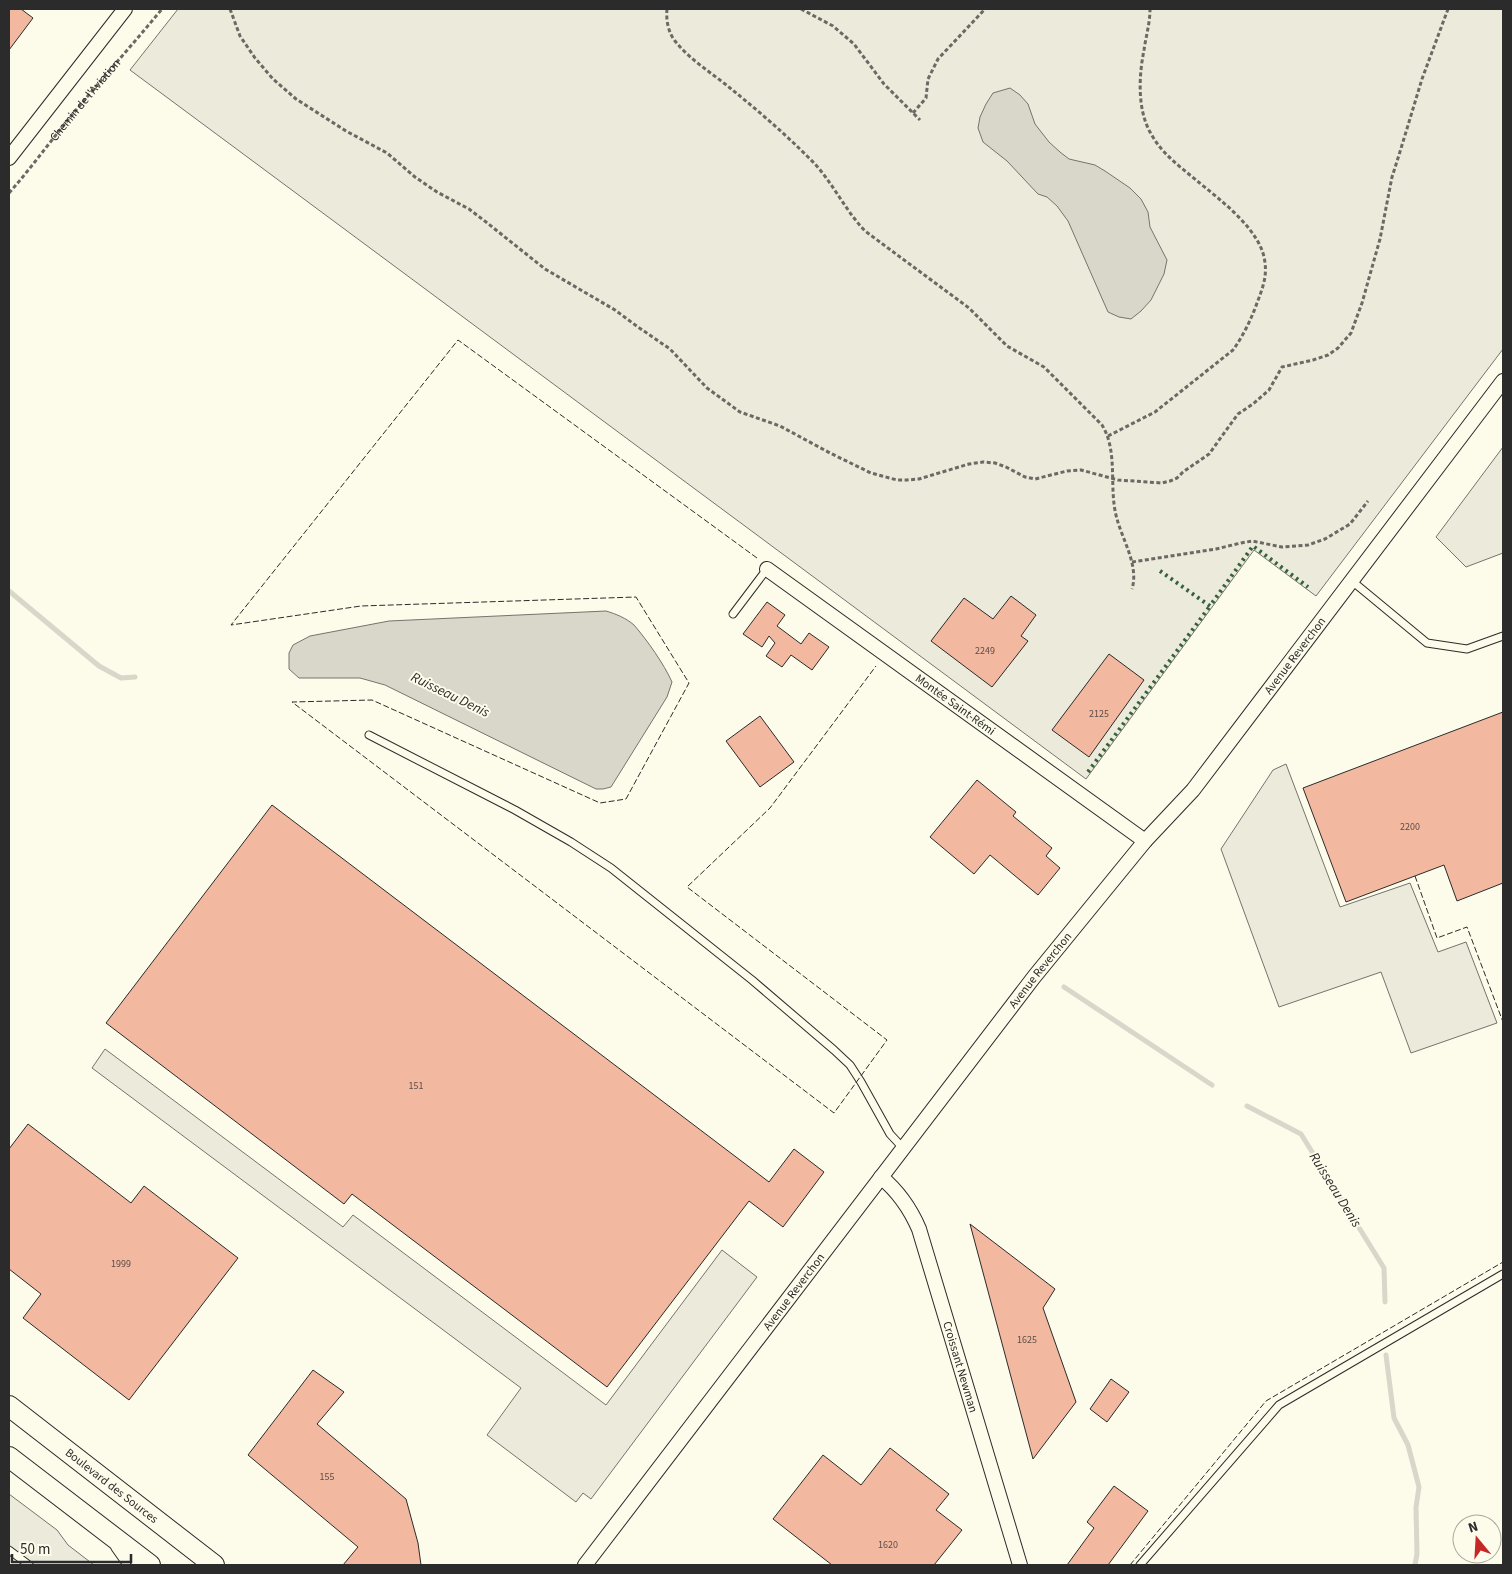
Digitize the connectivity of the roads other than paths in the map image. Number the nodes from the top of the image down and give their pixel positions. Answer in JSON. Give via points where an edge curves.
{"nodes":[{"id":1,"x":125,"y":9,"type":"edge"},
{"id":2,"x":9,"y":158,"type":"edge"},
{"id":3,"x":1503,"y":381,"type":"edge"},
{"id":4,"x":767,"y":569,"type":"joint"},
{"id":5,"x":1352,"y":581,"type":"junction"},
{"id":6,"x":733,"y":614,"type":"dead end"},
{"id":7,"x":1503,"y":636,"type":"edge"},
{"id":8,"x":369,"y":735,"type":"dead end"},
{"id":9,"x":1145,"y":841,"type":"junction"},
{"id":10,"x":903,"y":1148,"type":"junction"},
{"id":11,"x":881,"y":1177,"type":"junction"},
{"id":12,"x":1503,"y":1274,"type":"edge"},
{"id":13,"x":9,"y":1406,"type":"edge"},
{"id":14,"x":9,"y":1457,"type":"edge"},
{"id":15,"x":103,"y":1528,"type":"junction"},
{"id":16,"x":9,"y":1550,"type":"edge"},
{"id":17,"x":29,"y":1565,"type":"edge"},
{"id":18,"x":127,"y":1565,"type":"edge"},
{"id":19,"x":150,"y":1565,"type":"edge"},
{"id":20,"x":214,"y":1565,"type":"edge"},
{"id":21,"x":585,"y":1565,"type":"edge"},
{"id":22,"x":1020,"y":1565,"type":"edge"},
{"id":23,"x":1140,"y":1565,"type":"edge"}],
"edges":[{"from":1,"to":2,"type":"street","name":"Chemin de l'Aviation"},
{"from":3,"to":5,"type":"street","name":"Avenue Reverchon"},
{"from":4,"to":6,"type":"lane"},
{"from":4,"to":9,"type":"street","name":"Montée Saint-Rémi"},
{"from":5,"to":7,"type":"lane","via":[[1427,644],[1468,649]]},
{"from":5,"to":9,"type":"street","name":"Avenue Reverchon","via":[[1193,790]]},
{"from":8,"to":10,"type":"lane","via":[[515,810],[611,868],[752,980],[850,1065],[890,1134]]},
{"from":9,"to":10,"type":"street","name":"Avenue Reverchon","via":[[1034,977]]},
{"from":10,"to":11,"type":"street","name":"Avenue Reverchon"},
{"from":11,"to":21,"type":"street","name":"Avenue Reverchon"},
{"from":11,"to":22,"type":"street","name":"Croissant Newman","via":[[905,1202],[918,1229]]},
{"from":12,"to":23,"type":"lane","via":[[1279,1405]]},
{"from":13,"to":20,"type":"main road","name":"Boulevard des Sources"},
{"from":14,"to":15,"type":"main road"},
{"from":15,"to":18,"type":"lane"},
{"from":15,"to":19,"type":"main road"},
{"from":16,"to":17,"type":"lane"}]}
